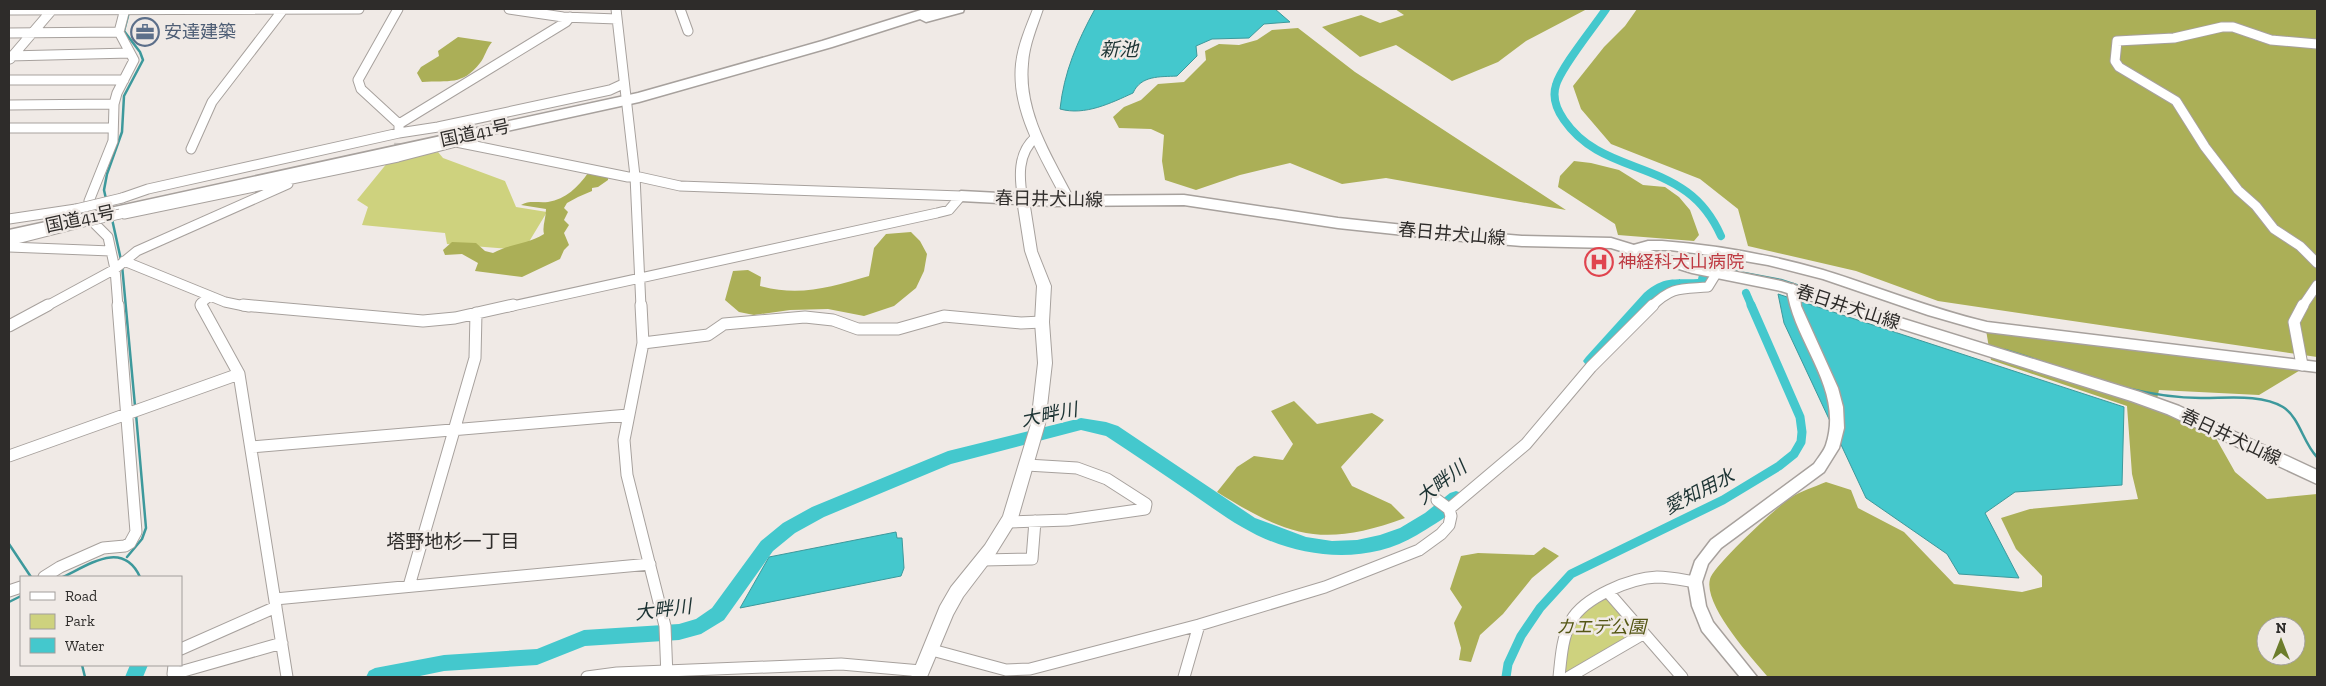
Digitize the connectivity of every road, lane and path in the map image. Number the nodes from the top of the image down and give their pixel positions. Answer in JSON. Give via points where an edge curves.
{"nodes":[{"id":1,"x":125,"y":9,"type":"edge"},
{"id":2,"x":359,"y":9,"type":"edge"},
{"id":3,"x":398,"y":9,"type":"edge"},
{"id":4,"x":509,"y":9,"type":"edge"},
{"id":5,"x":616,"y":9,"type":"edge"},
{"id":6,"x":680,"y":9,"type":"edge"},
{"id":7,"x":906,"y":9,"type":"edge"},
{"id":8,"x":919,"y":9,"type":"edge"},
{"id":9,"x":936,"y":9,"type":"edge"},
{"id":10,"x":958,"y":9,"type":"edge"},
{"id":11,"x":1038,"y":9,"type":"edge"},
{"id":12,"x":9,"y":10,"type":"edge"},
{"id":13,"x":52,"y":10,"type":"junction"},
{"id":14,"x":282,"y":11,"type":"junction"},
{"id":15,"x":560,"y":12,"type":"edge"},
{"id":16,"x":570,"y":17,"type":"junction"},
{"id":17,"x":617,"y":19,"type":"junction"},
{"id":18,"x":688,"y":31,"type":"dead end"},
{"id":19,"x":118,"y":32,"type":"junction"},
{"id":20,"x":9,"y":33,"type":"edge"},
{"id":21,"x":32,"y":33,"type":"junction"},
{"id":22,"x":823,"y":40,"type":"junction"},
{"id":23,"x":2317,"y":44,"type":"edge"},
{"id":24,"x":130,"y":53,"type":"junction"},
{"id":25,"x":10,"y":58,"type":"edge"},
{"id":26,"x":716,"y":76,"type":"junction"},
{"id":27,"x":1020,"y":77,"type":"junction"},
{"id":28,"x":9,"y":80,"type":"edge"},
{"id":29,"x":124,"y":80,"type":"junction"},
{"id":30,"x":624,"y":92,"type":"junction"},
{"id":31,"x":114,"y":104,"type":"junction"},
{"id":32,"x":9,"y":105,"type":"edge"},
{"id":33,"x":9,"y":128,"type":"edge"},
{"id":34,"x":113,"y":128,"type":"junction"},
{"id":35,"x":399,"y":132,"type":"junction"},
{"id":36,"x":1036,"y":137,"type":"junction"},
{"id":37,"x":191,"y":149,"type":"dead end"},
{"id":38,"x":301,"y":176,"type":"junction"},
{"id":39,"x":635,"y":176,"type":"junction"},
{"id":40,"x":961,"y":196,"type":"junction"},
{"id":41,"x":1023,"y":200,"type":"junction"},
{"id":42,"x":89,"y":201,"type":"dead end"},
{"id":43,"x":1074,"y":201,"type":"junction"},
{"id":44,"x":9,"y":219,"type":"edge"},
{"id":45,"x":93,"y":222,"type":"dead end"},
{"id":46,"x":9,"y":228,"type":"edge"},
{"id":47,"x":9,"y":235,"type":"edge"},
{"id":48,"x":9,"y":241,"type":"edge"},
{"id":49,"x":9,"y":247,"type":"edge"},
{"id":50,"x":1634,"y":249,"type":"junction"},
{"id":51,"x":111,"y":250,"type":"junction"},
{"id":52,"x":124,"y":261,"type":"junction"},
{"id":53,"x":2317,"y":263,"type":"edge"},
{"id":54,"x":115,"y":269,"type":"junction"},
{"id":55,"x":1716,"y":274,"type":"junction"},
{"id":56,"x":640,"y":277,"type":"junction"},
{"id":57,"x":2317,"y":285,"type":"edge"},
{"id":58,"x":1793,"y":289,"type":"junction"},
{"id":59,"x":210,"y":296,"type":"junction"},
{"id":60,"x":476,"y":313,"type":"junction"},
{"id":61,"x":1042,"y":322,"type":"junction"},
{"id":62,"x":9,"y":326,"type":"edge"},
{"id":63,"x":643,"y":343,"type":"junction"},
{"id":64,"x":2302,"y":364,"type":"junction"},
{"id":65,"x":2317,"y":366,"type":"edge"},
{"id":66,"x":239,"y":374,"type":"junction"},
{"id":67,"x":127,"y":414,"type":"junction"},
{"id":68,"x":628,"y":416,"type":"junction"},
{"id":69,"x":455,"y":430,"type":"junction"},
{"id":70,"x":252,"y":447,"type":"junction"},
{"id":71,"x":9,"y":456,"type":"edge"},
{"id":72,"x":1027,"y":465,"type":"junction"},
{"id":73,"x":2317,"y":477,"type":"edge"},
{"id":74,"x":1437,"y":500,"type":"dead end"},
{"id":75,"x":1448,"y":509,"type":"junction"},
{"id":76,"x":1035,"y":521,"type":"junction"},
{"id":77,"x":1008,"y":522,"type":"junction"},
{"id":78,"x":983,"y":560,"type":"junction"},
{"id":79,"x":650,"y":564,"type":"junction"},
{"id":80,"x":46,"y":576,"type":"edge"},
{"id":81,"x":1696,"y":582,"type":"junction"},
{"id":82,"x":409,"y":586,"type":"junction"},
{"id":83,"x":1608,"y":592,"type":"junction"},
{"id":84,"x":276,"y":603,"type":"junction"},
{"id":85,"x":1199,"y":625,"type":"junction"},
{"id":86,"x":1643,"y":634,"type":"junction"},
{"id":87,"x":282,"y":643,"type":"junction"},
{"id":88,"x":182,"y":649,"type":"edge"},
{"id":89,"x":932,"y":650,"type":"junction"},
{"id":90,"x":174,"y":666,"type":"edge"},
{"id":91,"x":668,"y":674,"type":"edge"},
{"id":92,"x":920,"y":674,"type":"edge"},
{"id":93,"x":287,"y":677,"type":"edge"},
{"id":94,"x":587,"y":677,"type":"edge"},
{"id":95,"x":1184,"y":677,"type":"edge"},
{"id":96,"x":1559,"y":677,"type":"edge"},
{"id":97,"x":1569,"y":677,"type":"edge"},
{"id":98,"x":1682,"y":677,"type":"edge"},
{"id":99,"x":1749,"y":677,"type":"edge"}],
"edges":[{"from":1,"to":13,"type":"street"},
{"from":1,"to":14,"type":"street"},
{"from":1,"to":19,"type":"street"},
{"from":2,"to":14,"type":"street"},
{"from":3,"to":35,"type":"street","via":[[358,80],[361,89]]},
{"from":4,"to":15,"type":"street","via":[[528,13]]},
{"from":5,"to":17,"type":"street"},
{"from":6,"to":18,"type":"street"},
{"from":7,"to":22,"type":"highway"},
{"from":8,"to":22,"type":"highway","name":"国道41号"},
{"from":9,"to":26,"type":"highway","name":"国道41号"},
{"from":10,"to":26,"type":"highway","via":[[750,70]]},
{"from":11,"to":27,"type":"main road","via":[[1026,40]]},
{"from":12,"to":13,"type":"street"},
{"from":13,"to":21,"type":"street"},
{"from":14,"to":37,"type":"street","via":[[212,102]]},
{"from":15,"to":16,"type":"street"},
{"from":16,"to":17,"type":"street"},
{"from":16,"to":35,"type":"street"},
{"from":17,"to":30,"type":"street"},
{"from":19,"to":21,"type":"street"},
{"from":19,"to":24,"type":"street"},
{"from":20,"to":21,"type":"street"},
{"from":21,"to":25,"type":"street"},
{"from":22,"to":30,"type":"highway","name":"国道41号"},
{"from":23,"to":53,"type":"street","via":[[2283,42],[2233,27],[2222,27],[2174,38],[2117,41],[2115,61],[2176,101],[2238,190],[2274,229],[2300,246]]},
{"from":24,"to":25,"type":"street"},
{"from":24,"to":29,"type":"street","via":[[134,60]]},
{"from":26,"to":30,"type":"highway","name":"国道41号"},
{"from":27,"to":36,"type":"main road","via":[[1025,108]]},
{"from":27,"to":43,"type":"main road","via":[[1033,114]]},
{"from":28,"to":29,"type":"street"},
{"from":29,"to":31,"type":"street"},
{"from":30,"to":35,"type":"street","via":[[610,90],[446,126]]},
{"from":30,"to":39,"type":"street"},
{"from":30,"to":46,"type":"highway","name":"国道41号"},
{"from":30,"to":47,"type":"highway","name":"国道41号"},
{"from":31,"to":32,"type":"street"},
{"from":31,"to":34,"type":"street"},
{"from":33,"to":34,"type":"street"},
{"from":34,"to":42,"type":"street","via":[[113,141]]},
{"from":35,"to":44,"type":"street","bridge":true,"via":[[148,189],[122,198]]},
{"from":36,"to":41,"type":"street","via":[[1029,141],[1023,156]]},
{"from":36,"to":43,"type":"main road"},
{"from":38,"to":39,"type":"street","name":"春日井犬山線","via":[[460,142]]},
{"from":38,"to":48,"type":"street","name":"春日井犬山線","bridge":true},
{"from":38,"to":52,"type":"street","via":[[153,243]]},
{"from":39,"to":40,"type":"street","name":"春日井犬山線","via":[[680,186]]},
{"from":39,"to":56,"type":"street"},
{"from":40,"to":41,"type":"main road","name":"春日井犬山線"},
{"from":40,"to":56,"type":"street","via":[[945,212]]},
{"from":41,"to":43,"type":"main road","name":"春日井犬山線"},
{"from":41,"to":61,"type":"main road","via":[[1031,251],[1044,286]]},
{"from":43,"to":50,"type":"main road","name":"春日井犬山線","via":[[1184,200],[1338,223],[1513,240],[1611,243]]},
{"from":45,"to":51,"type":"street","via":[[108,237]]},
{"from":49,"to":51,"type":"street"},
{"from":50,"to":55,"type":"main road","name":"春日井犬山線"},
{"from":50,"to":64,"type":"street","via":[[1650,245],[1669,246],[1772,262],[1841,280],[1954,320],[1987,327]]},
{"from":51,"to":54,"type":"street"},
{"from":52,"to":54,"type":"street"},
{"from":52,"to":59,"type":"street"},
{"from":54,"to":62,"type":"street"},
{"from":54,"to":67,"type":"street"},
{"from":55,"to":58,"type":"main road","name":"春日井犬山線"},
{"from":55,"to":75,"type":"street","via":[[1708,287],[1673,290],[1664,294],[1591,366],[1526,444]]},
{"from":56,"to":60,"type":"street"},
{"from":56,"to":63,"type":"street"},
{"from":57,"to":64,"type":"street","via":[[2294,322]]},
{"from":58,"to":73,"type":"main road","name":"春日井犬山線","via":[[2153,402]]},
{"from":58,"to":81,"type":"street","via":[[1795,306],[1832,388],[1837,408],[1832,448],[1819,468],[1716,544],[1702,561]]},
{"from":59,"to":60,"type":"street","via":[[252,307],[423,322]]},
{"from":59,"to":66,"type":"street","via":[[201,303],[201,307]]},
{"from":60,"to":69,"type":"street","via":[[475,358]]},
{"from":61,"to":63,"type":"street","via":[[944,316],[907,328],[858,329],[833,320],[790,318],[724,324],[708,335]]},
{"from":61,"to":72,"type":"main road","via":[[1045,363],[1038,424]]},
{"from":63,"to":68,"type":"street"},
{"from":64,"to":65,"type":"street"},
{"from":66,"to":67,"type":"street"},
{"from":66,"to":70,"type":"street"},
{"from":67,"to":71,"type":"street"},
{"from":67,"to":80,"type":"street","via":[[136,532],[125,546],[103,548]]},
{"from":68,"to":69,"type":"street"},
{"from":68,"to":79,"type":"street","via":[[624,440],[627,476]]},
{"from":69,"to":70,"type":"street"},
{"from":69,"to":82,"type":"street"},
{"from":70,"to":84,"type":"street"},
{"from":72,"to":76,"type":"street","via":[[1077,468],[1107,479],[1146,504],[1145,508],[1068,520]]},
{"from":72,"to":77,"type":"main road"},
{"from":74,"to":75,"type":"street"},
{"from":75,"to":85,"type":"street","via":[[1449,525],[1419,550],[1325,587]]},
{"from":76,"to":77,"type":"street"},
{"from":76,"to":78,"type":"street","via":[[1032,558]]},
{"from":77,"to":78,"type":"main road"},
{"from":78,"to":89,"type":"main road","via":[[946,611]]},
{"from":79,"to":82,"type":"street"},
{"from":79,"to":91,"type":"street","via":[[666,632]]},
{"from":81,"to":83,"type":"street","via":[[1648,578]]},
{"from":81,"to":99,"type":"street","via":[[1699,606],[1707,626]]},
{"from":82,"to":84,"type":"street"},
{"from":83,"to":86,"type":"street"},
{"from":83,"to":96,"type":"street","via":[[1575,615],[1564,643]]},
{"from":84,"to":87,"type":"street"},
{"from":84,"to":88,"type":"street"},
{"from":85,"to":89,"type":"street","via":[[1030,669],[1006,670]]},
{"from":85,"to":95,"type":"street"},
{"from":86,"to":97,"type":"street"},
{"from":86,"to":98,"type":"street"},
{"from":87,"to":90,"type":"street","via":[[174,674]]},
{"from":87,"to":93,"type":"street"},
{"from":89,"to":92,"type":"main road"},
{"from":91,"to":92,"type":"street","via":[[840,664]]},
{"from":91,"to":94,"type":"street","via":[[617,673]]}]}
